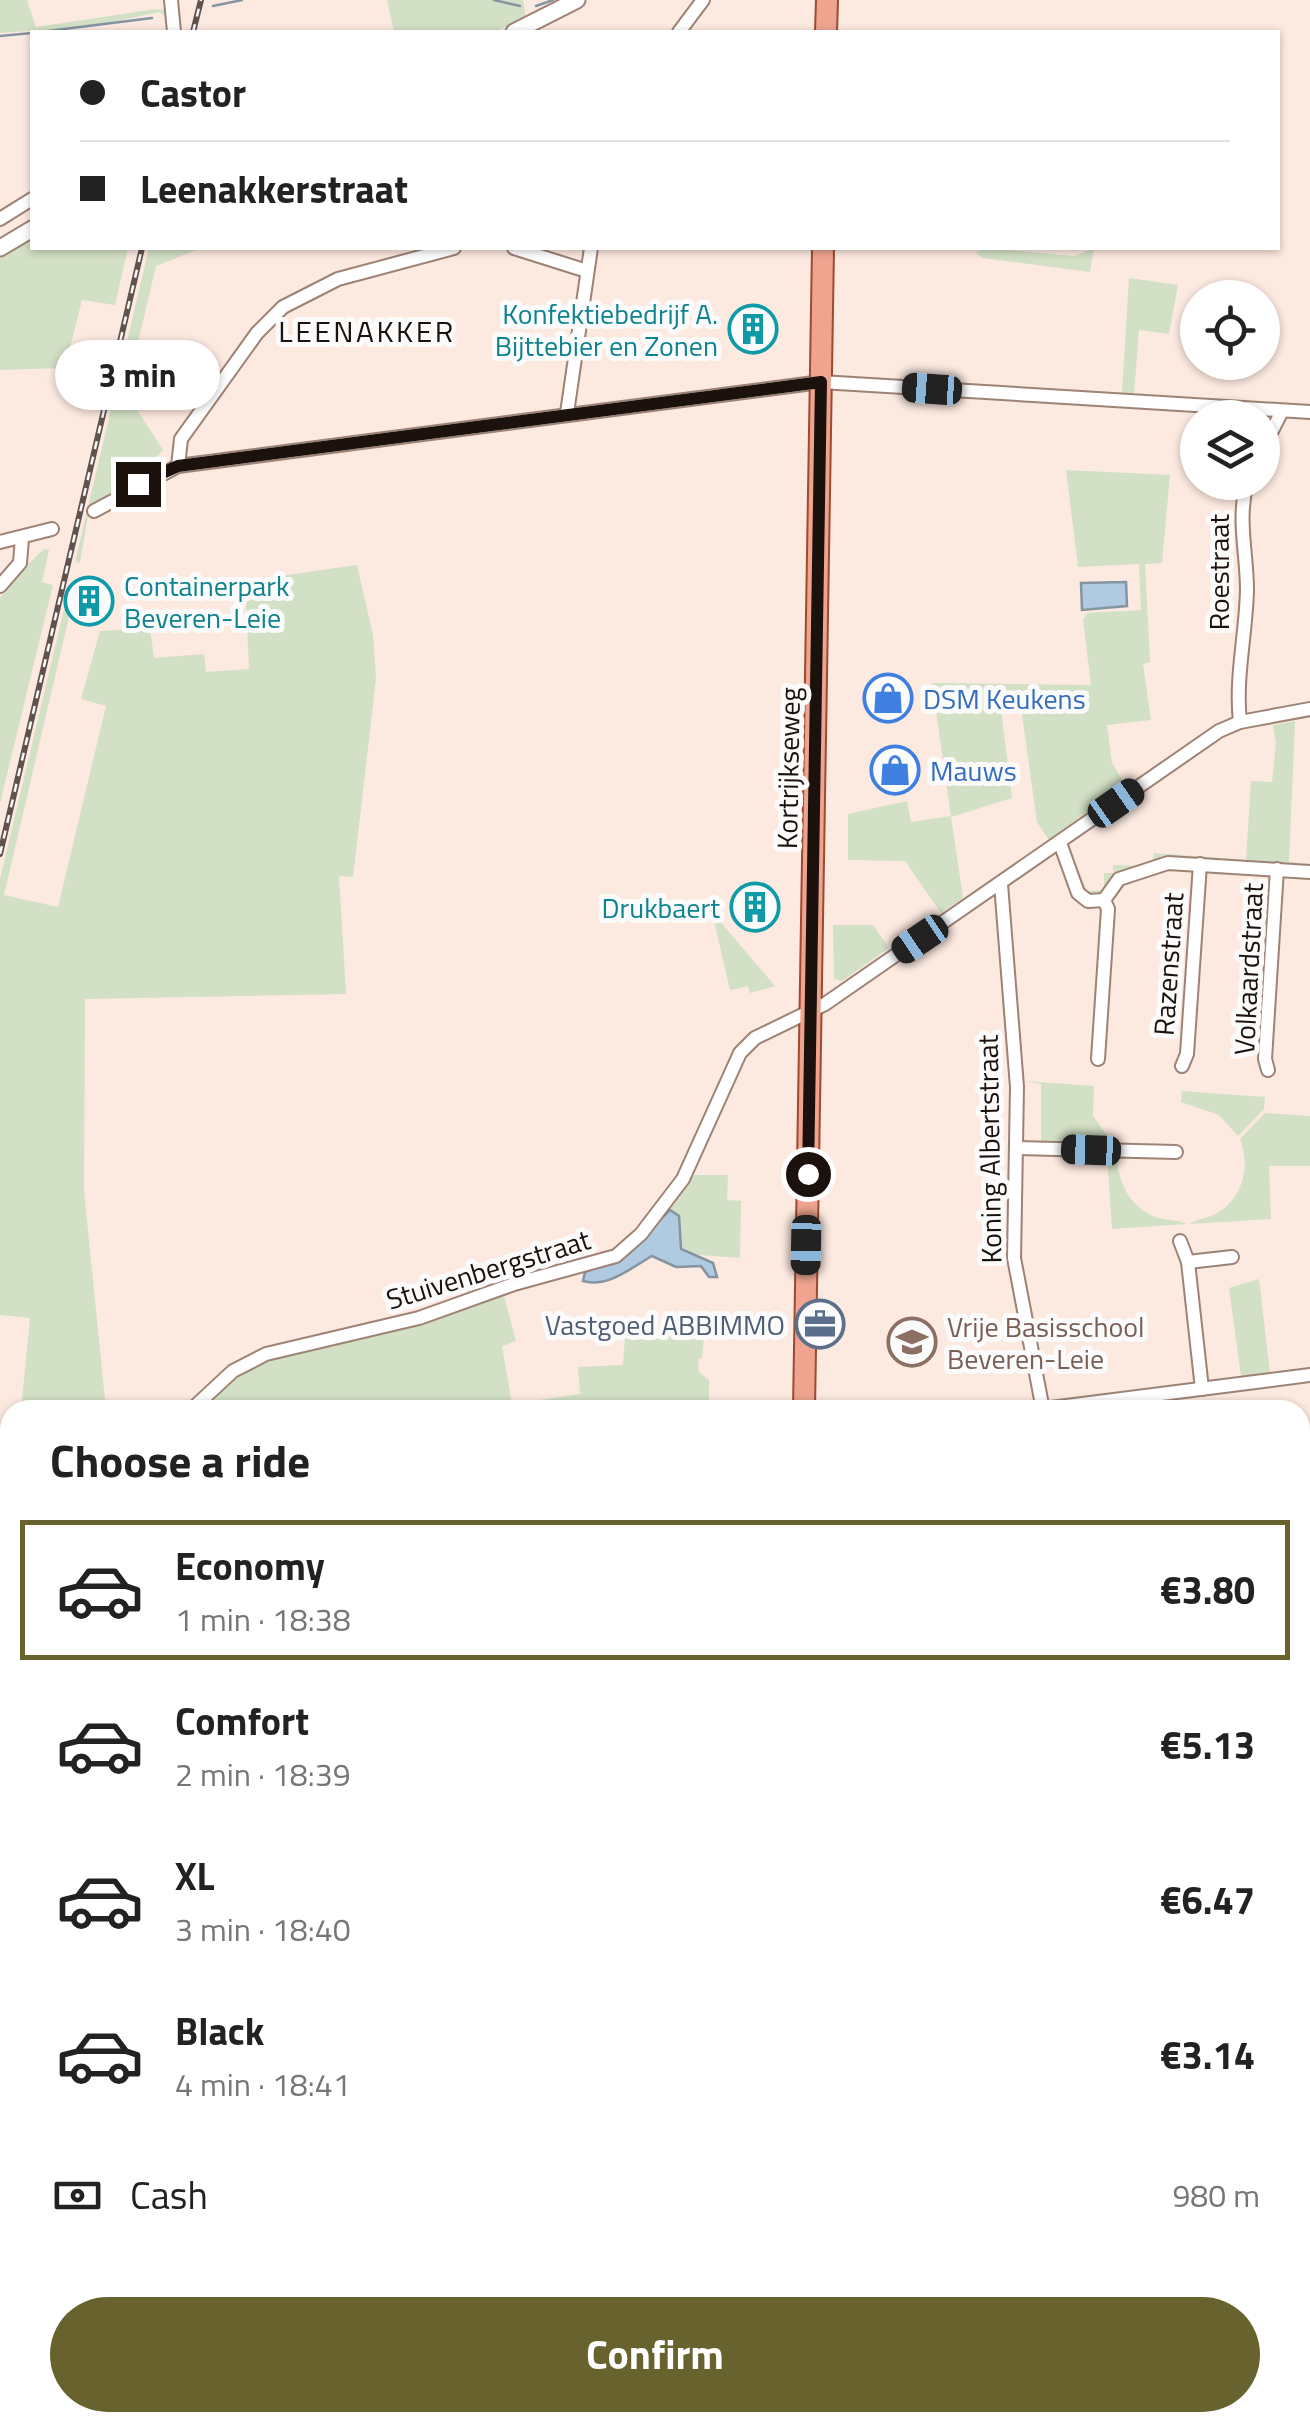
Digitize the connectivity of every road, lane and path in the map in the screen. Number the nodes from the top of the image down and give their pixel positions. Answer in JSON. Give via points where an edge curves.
{"nodes":[{"id":1,"x":171,"y":0,"type":"edge"},
{"id":2,"x":577,"y":0,"type":"edge"},
{"id":3,"x":703,"y":0,"type":"edge"},
{"id":4,"x":827,"y":0,"type":"edge"},
{"id":5,"x":174,"y":30,"type":"edge"},
{"id":6,"x":518,"y":30,"type":"edge"},
{"id":7,"x":680,"y":30,"type":"edge"},
{"id":8,"x":826,"y":30,"type":"edge"},
{"id":9,"x":30,"y":199,"type":"edge"},
{"id":10,"x":0,"y":219,"type":"edge"},
{"id":11,"x":30,"y":230,"type":"edge"},
{"id":12,"x":0,"y":248,"type":"edge"},
{"id":13,"x":447,"y":250,"type":"edge"},
{"id":14,"x":520,"y":250,"type":"edge"},
{"id":15,"x":591,"y":250,"type":"edge"},
{"id":16,"x":823,"y":250,"type":"edge"},
{"id":17,"x":587,"y":271,"type":"junction"},
{"id":18,"x":821,"y":382,"type":"junction"},
{"id":19,"x":1310,"y":412,"type":"edge"},
{"id":20,"x":567,"y":413,"type":"junction"},
{"id":21,"x":1281,"y":413,"type":"joint"},
{"id":22,"x":178,"y":466,"type":"junction"},
{"id":23,"x":1244,"y":500,"type":"edge"},
{"id":24,"x":94,"y":512,"type":"dead end"},
{"id":25,"x":52,"y":529,"type":"dead end"},
{"id":26,"x":22,"y":538,"type":"junction"},
{"id":27,"x":0,"y":542,"type":"edge"},
{"id":28,"x":0,"y":586,"type":"edge"},
{"id":29,"x":1310,"y":709,"type":"edge"},
{"id":30,"x":1240,"y":722,"type":"junction"},
{"id":31,"x":1060,"y":843,"type":"junction"},
{"id":32,"x":1200,"y":864,"type":"junction"},
{"id":33,"x":1277,"y":870,"type":"junction"},
{"id":34,"x":1310,"y":872,"type":"edge"},
{"id":35,"x":1001,"y":884,"type":"junction"},
{"id":36,"x":1104,"y":900,"type":"junction"},
{"id":37,"x":813,"y":1012,"type":"junction"},
{"id":38,"x":1098,"y":1059,"type":"dead end"},
{"id":39,"x":1182,"y":1066,"type":"dead end"},
{"id":40,"x":1268,"y":1070,"type":"dead end"},
{"id":41,"x":1017,"y":1148,"type":"junction"},
{"id":42,"x":1176,"y":1152,"type":"dead end"},
{"id":43,"x":1180,"y":1241,"type":"dead end"},
{"id":44,"x":1232,"y":1257,"type":"dead end"},
{"id":45,"x":1188,"y":1262,"type":"junction"},
{"id":46,"x":1310,"y":1375,"type":"edge"},
{"id":47,"x":1202,"y":1389,"type":"junction"},
{"id":48,"x":203,"y":1400,"type":"edge"},
{"id":49,"x":804,"y":1400,"type":"edge"},
{"id":50,"x":1041,"y":1400,"type":"edge"},
{"id":51,"x":1115,"y":1400,"type":"edge"}],
"edges":[{"from":1,"to":5,"type":"street"},
{"from":2,"to":6,"type":"street"},
{"from":3,"to":7,"type":"street"},
{"from":4,"to":8,"type":"main road"},
{"from":9,"to":10,"type":"street"},
{"from":11,"to":12,"type":"street"},
{"from":13,"to":22,"type":"street","via":[[338,279],[283,306],[181,438]]},
{"from":14,"to":17,"type":"street"},
{"from":15,"to":17,"type":"street"},
{"from":16,"to":18,"type":"main road","name":"Kortrijkseweg"},
{"from":17,"to":20,"type":"street"},
{"from":18,"to":20,"type":"street"},
{"from":18,"to":21,"type":"street"},
{"from":18,"to":37,"type":"main road","name":"Kortrijkseweg"},
{"from":19,"to":21,"type":"street"},
{"from":20,"to":22,"type":"street"},
{"from":22,"to":24,"type":"street"},
{"from":23,"to":30,"type":"street","name":"Roestraat"},
{"from":25,"to":26,"type":"street"},
{"from":26,"to":27,"type":"street"},
{"from":26,"to":28,"type":"street","via":[[18,567]]},
{"from":29,"to":30,"type":"street","name":"Stuivenbergstraat"},
{"from":30,"to":31,"type":"street","name":"Stuivenbergstraat"},
{"from":31,"to":35,"type":"street","name":"Stuivenbergstraat"},
{"from":31,"to":36,"type":"street","via":[[1080,897]]},
{"from":32,"to":33,"type":"street"},
{"from":32,"to":36,"type":"street","via":[[1168,862],[1123,876]]},
{"from":32,"to":39,"type":"street","name":"Razenstraat"},
{"from":33,"to":34,"type":"street"},
{"from":33,"to":40,"type":"street","name":"Volkaardstraat"},
{"from":35,"to":37,"type":"street","name":"Stuivenbergstraat"},
{"from":35,"to":41,"type":"street","name":"Koning Albertstraat"},
{"from":36,"to":38,"type":"street"},
{"from":37,"to":48,"type":"street","name":"Stuivenbergstraat","via":[[755,1038],[740,1053],[684,1179],[616,1256],[419,1318],[266,1354],[233,1371]]},
{"from":37,"to":49,"type":"main road","name":"Kortrijkseweg"},
{"from":41,"to":42,"type":"street"},
{"from":41,"to":50,"type":"street","name":"Koning Albertstraat","via":[[1014,1258]]},
{"from":43,"to":45,"type":"street"},
{"from":44,"to":45,"type":"street"},
{"from":45,"to":47,"type":"street"},
{"from":46,"to":47,"type":"street"},
{"from":47,"to":51,"type":"street"}]}
